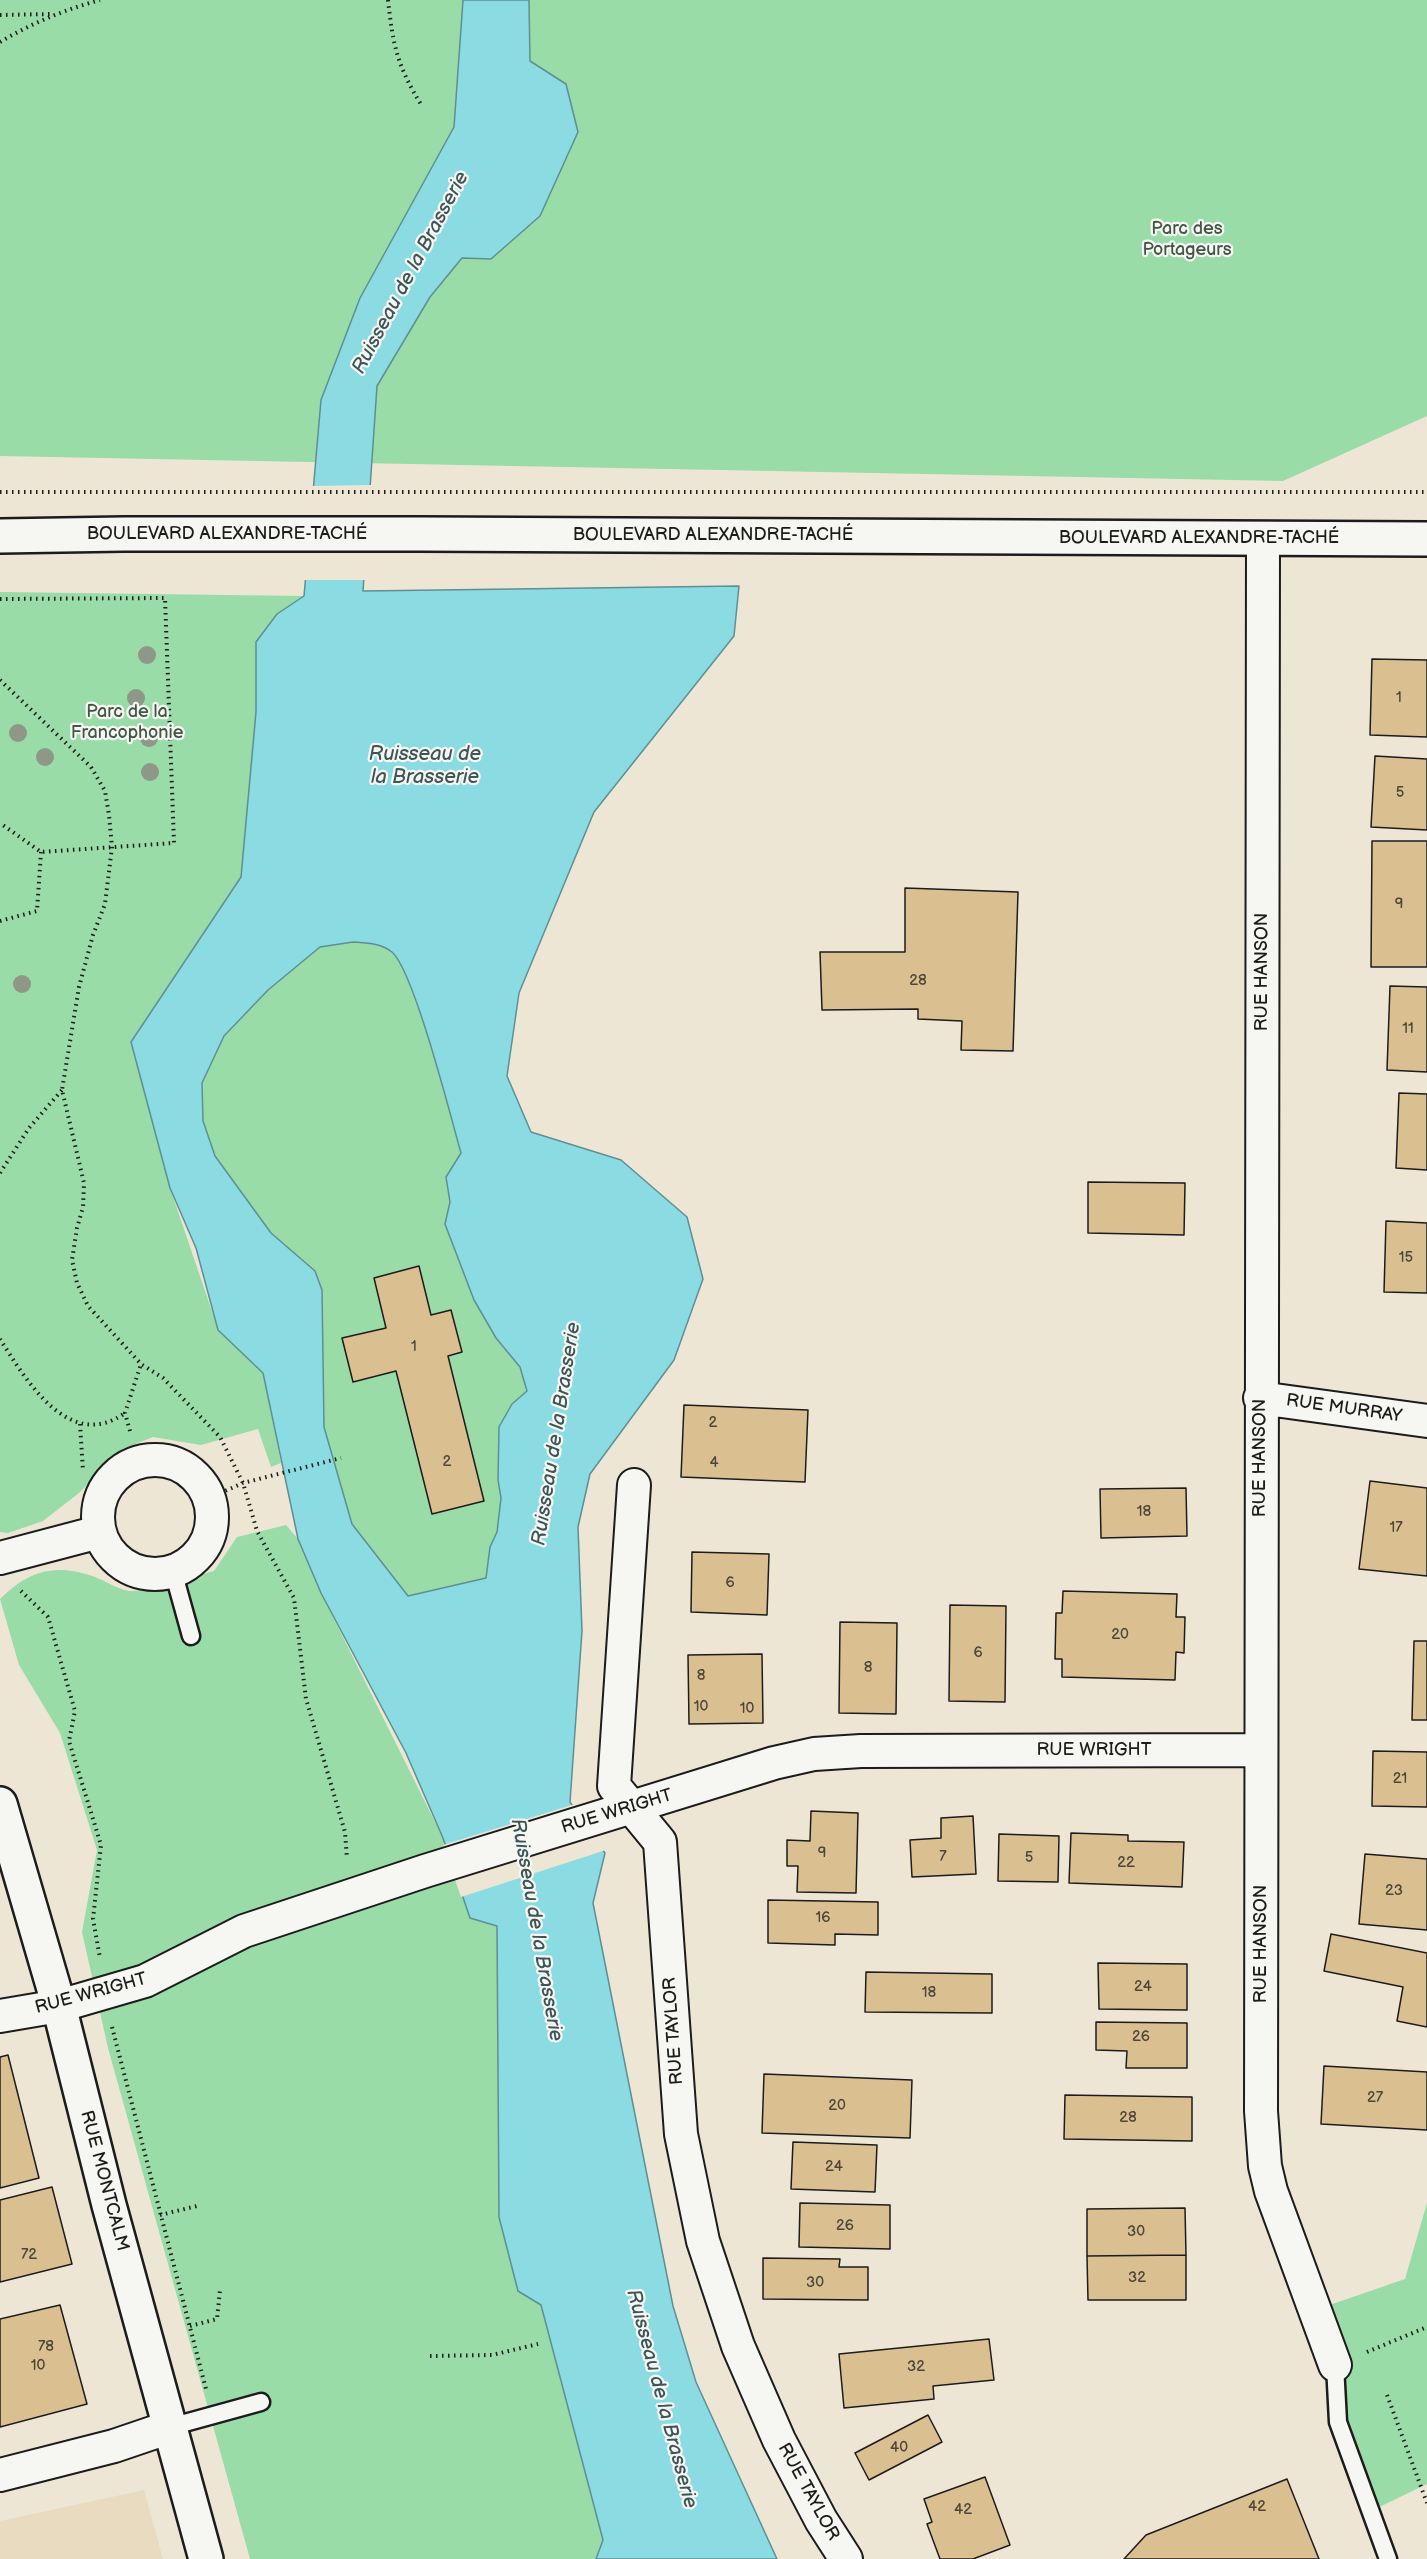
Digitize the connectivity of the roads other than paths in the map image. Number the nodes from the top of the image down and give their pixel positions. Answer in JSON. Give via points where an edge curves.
{"nodes":[{"id":1,"x":0,"y":537,"type":"edge"},
{"id":2,"x":1263,"y":538,"type":"junction"},
{"id":3,"x":1427,"y":538,"type":"edge"},
{"id":4,"x":1260,"y":1398,"type":"junction"},
{"id":5,"x":1427,"y":1421,"type":"edge"},
{"id":6,"x":634,"y":1485,"type":"dead end"},
{"id":7,"x":99,"y":1532,"type":"junction"},
{"id":8,"x":0,"y":1558,"type":"edge"},
{"id":9,"x":173,"y":1571,"type":"junction"},
{"id":10,"x":191,"y":1636,"type":"dead end"},
{"id":11,"x":1260,"y":1750,"type":"junction"},
{"id":12,"x":0,"y":1804,"type":"edge"},
{"id":13,"x":632,"y":1807,"type":"junction"},
{"id":14,"x":59,"y":2006,"type":"junction"},
{"id":15,"x":0,"y":2016,"type":"edge"},
{"id":16,"x":1335,"y":2365,"type":"joint"},
{"id":17,"x":261,"y":2402,"type":"dead end"},
{"id":18,"x":170,"y":2427,"type":"junction"},
{"id":19,"x":0,"y":2475,"type":"edge"},
{"id":20,"x":206,"y":2559,"type":"edge"},
{"id":21,"x":846,"y":2559,"type":"edge"},
{"id":22,"x":1388,"y":2559,"type":"edge"}],
"edges":[{"from":1,"to":2,"type":"main road","name":"BOULEVARD ALEXANDRE-TACHÉ","via":[[420,534]]},
{"from":2,"to":3,"type":"main road","name":"BOULEVARD ALEXANDRE-TACHÉ"},
{"from":2,"to":4,"type":"street","name":"RUE HANSON"},
{"from":4,"to":5,"type":"street","name":"RUE MURRAY"},
{"from":4,"to":11,"type":"street","name":"RUE HANSON"},
{"from":6,"to":13,"type":"street","name":"RUE TAYLOR","via":[[614,1786]]},
{"from":7,"to":8,"type":"street"},
{"from":7,"to":9,"type":"street","via":[[120,1562],[136,1571]]},
{"from":7,"to":9,"type":"street","via":[[97,1512],[102,1493],[113,1477],[147,1459],[167,1460],[185,1468],[200,1481],[212,1516],[201,1550],[189,1563]]},
{"from":9,"to":10,"type":"lane"},
{"from":11,"to":13,"type":"street","name":"RUE WRIGHT","via":[[814,1754]]},
{"from":11,"to":16,"type":"street","name":"RUE HANSON","via":[[1261,2111],[1265,2166]]},
{"from":12,"to":14,"type":"main road","name":"RUE MONTCALM"},
{"from":13,"to":14,"type":"street","name":"RUE WRIGHT","via":[[244,1932],[146,1982]]},
{"from":13,"to":21,"type":"street","name":"RUE TAYLOR","via":[[660,1842],[681,2134],[703,2241],[738,2346],[779,2440]]},
{"from":14,"to":15,"type":"street","name":"RUE WRIGHT"},
{"from":14,"to":18,"type":"main road","name":"RUE MONTCALM"},
{"from":16,"to":22,"type":"lane","via":[[1338,2422]]},
{"from":17,"to":18,"type":"lane"},
{"from":18,"to":19,"type":"street","via":[[114,2446]]},
{"from":18,"to":20,"type":"main road","name":"RUE MONTCALM"}]}
